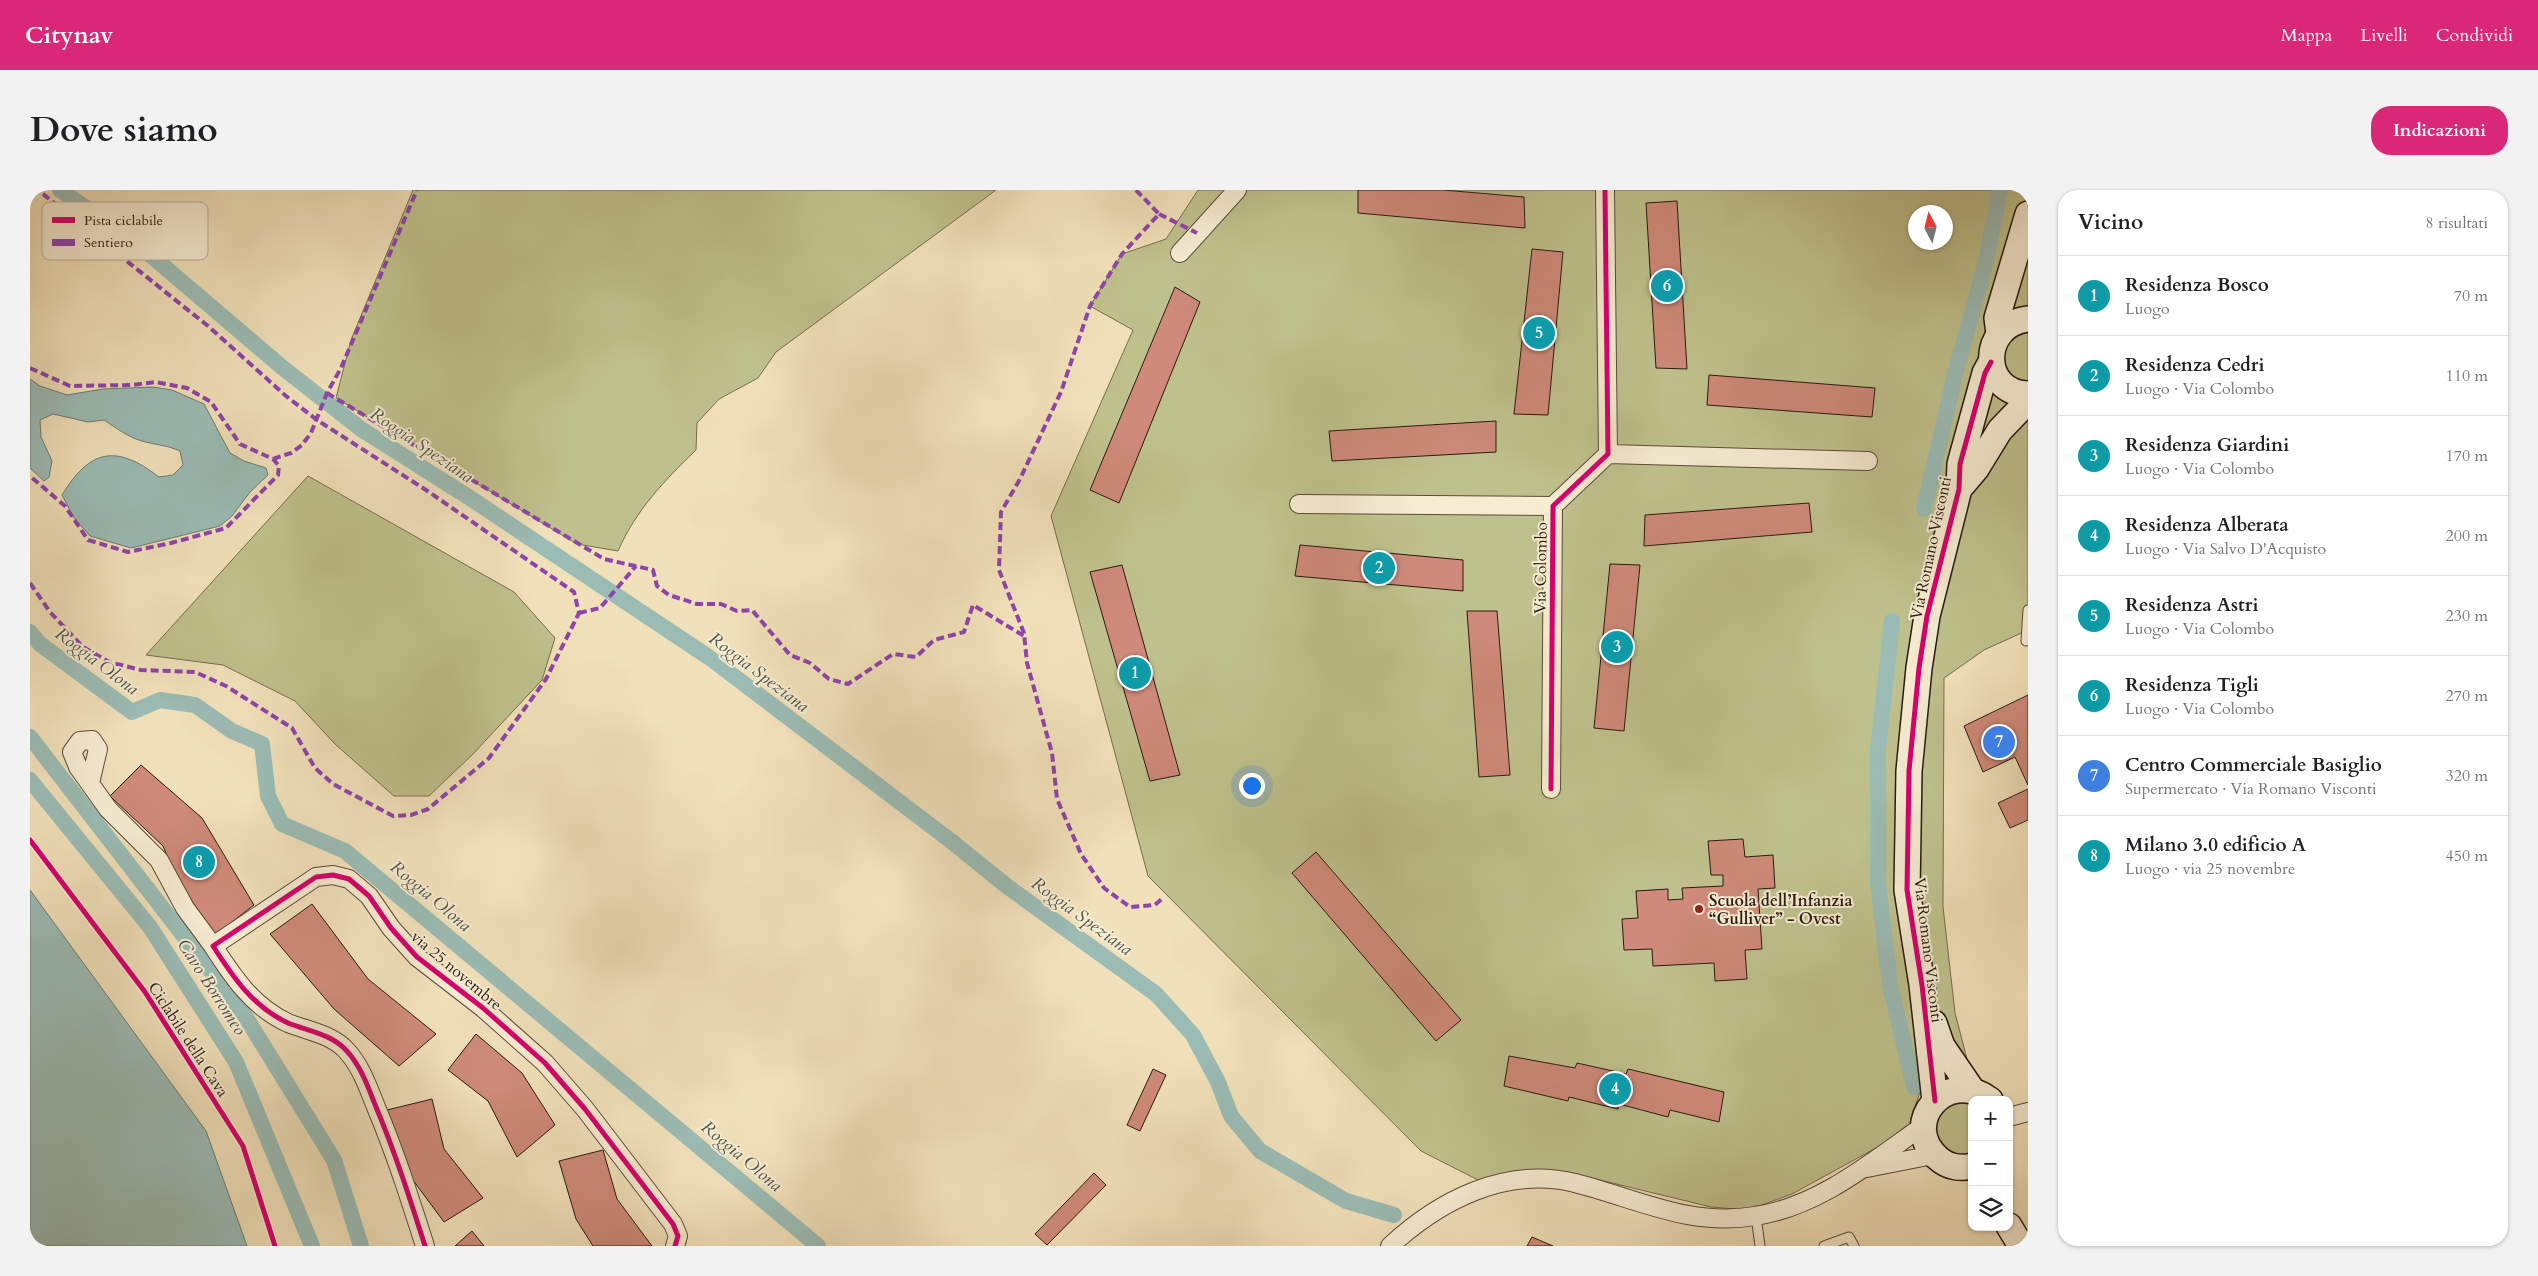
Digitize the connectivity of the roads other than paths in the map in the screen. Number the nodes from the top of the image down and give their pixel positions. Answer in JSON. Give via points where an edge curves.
{"nodes":[{"id":1,"x":1237,"y":190,"type":"edge"},
{"id":2,"x":1605,"y":190,"type":"edge"},
{"id":3,"x":2028,"y":214,"type":"edge"},
{"id":4,"x":2028,"y":240,"type":"edge"},
{"id":5,"x":1180,"y":254,"type":"dead end"},
{"id":6,"x":2028,"y":254,"type":"edge"},
{"id":7,"x":2028,"y":319,"type":"edge"},
{"id":8,"x":1999,"y":334,"type":"junction"},
{"id":9,"x":1991,"y":362,"type":"junction"},
{"id":10,"x":2028,"y":394,"type":"edge"},
{"id":11,"x":2028,"y":401,"type":"edge"},
{"id":12,"x":1608,"y":454,"type":"junction"},
{"id":13,"x":1868,"y":461,"type":"dead end"},
{"id":14,"x":1959,"y":489,"type":"junction"},
{"id":15,"x":1299,"y":504,"type":"dead end"},
{"id":16,"x":1553,"y":506,"type":"junction"},
{"id":17,"x":2028,"y":610,"type":"edge"},
{"id":18,"x":2026,"y":641,"type":"dead end"},
{"id":19,"x":90,"y":783,"type":"dead end"},
{"id":20,"x":1550,"y":789,"type":"dead end"},
{"id":21,"x":213,"y":946,"type":"junction"},
{"id":22,"x":1922,"y":985,"type":"junction"},
{"id":23,"x":1981,"y":1095,"type":"edge"},
{"id":24,"x":1935,"y":1100,"type":"junction"},
{"id":25,"x":2028,"y":1112,"type":"edge"},
{"id":26,"x":2013,"y":1116,"type":"edge"},
{"id":27,"x":1923,"y":1126,"type":"junction"},
{"id":28,"x":1933,"y":1154,"type":"junction"},
{"id":29,"x":1861,"y":1169,"type":"junction"},
{"id":30,"x":1968,"y":1170,"type":"edge"},
{"id":31,"x":1756,"y":1216,"type":"junction"},
{"id":32,"x":2012,"y":1231,"type":"edge"},
{"id":33,"x":425,"y":1246,"type":"edge"},
{"id":34,"x":674,"y":1246,"type":"edge"},
{"id":35,"x":1390,"y":1246,"type":"edge"},
{"id":36,"x":1760,"y":1246,"type":"edge"},
{"id":37,"x":1824,"y":1246,"type":"edge"},
{"id":38,"x":1854,"y":1246,"type":"edge"},
{"id":39,"x":2021,"y":1246,"type":"edge"}],
"edges":[{"from":1,"to":5,"type":"street"},
{"from":2,"to":12,"type":"street"},
{"from":3,"to":8,"type":"street","via":[[1997,318]]},
{"from":4,"to":6,"type":"street"},
{"from":7,"to":8,"type":"street","via":[[2012,323]]},
{"from":8,"to":9,"type":"street","name":"Via Romano Visconti"},
{"from":9,"to":10,"type":"street","via":[[2003,385],[2016,393]]},
{"from":9,"to":14,"type":"street","name":"Via Romano Visconti","via":[[1984,373],[1960,464]]},
{"from":11,"to":14,"type":"street","name":"Via Romano Visconti","via":[[2000,430],[1976,469]]},
{"from":12,"to":13,"type":"street"},
{"from":12,"to":16,"type":"street","name":"Via Colombo"},
{"from":14,"to":22,"type":"street","name":"Via Romano Visconti","via":[[1927,616],[1909,772],[1907,890]]},
{"from":15,"to":16,"type":"street","name":"Via Colombo"},
{"from":16,"to":20,"type":"street","name":"Via Colombo"},
{"from":17,"to":18,"type":"lane"},
{"from":19,"to":21,"type":"street","via":[[108,809],[159,860],[185,908]]},
{"from":21,"to":33,"type":"street","via":[[238,984],[263,1009],[288,1023],[334,1040],[360,1069],[394,1148]]},
{"from":21,"to":34,"type":"street","name":"via 25 novembre","via":[[316,877],[333,874],[349,880],[369,896],[417,957],[483,1008],[545,1063],[585,1109],[672,1224],[678,1236]]},
{"from":22,"to":23,"type":"street","name":"Via Romano Visconti","via":[[1942,1046]]},
{"from":22,"to":24,"type":"street","name":"Via Romano Visconti"},
{"from":23,"to":24,"type":"street","via":[[1958,1089]]},
{"from":24,"to":27,"type":"street"},
{"from":25,"to":26,"type":"street"},
{"from":27,"to":28,"type":"street","via":[[1927,1146]]},
{"from":27,"to":29,"type":"street"},
{"from":28,"to":29,"type":"street"},
{"from":28,"to":30,"type":"street","via":[[1942,1162]]},
{"from":29,"to":31,"type":"street","via":[[1806,1200]]},
{"from":31,"to":35,"type":"street","via":[[1705,1219],[1668,1212],[1573,1183],[1528,1179],[1473,1191],[1438,1208]]},
{"from":31,"to":36,"type":"lane"},
{"from":32,"to":39,"type":"street"},
{"from":37,"to":38,"type":"lane","via":[[1849,1237]]}]}
